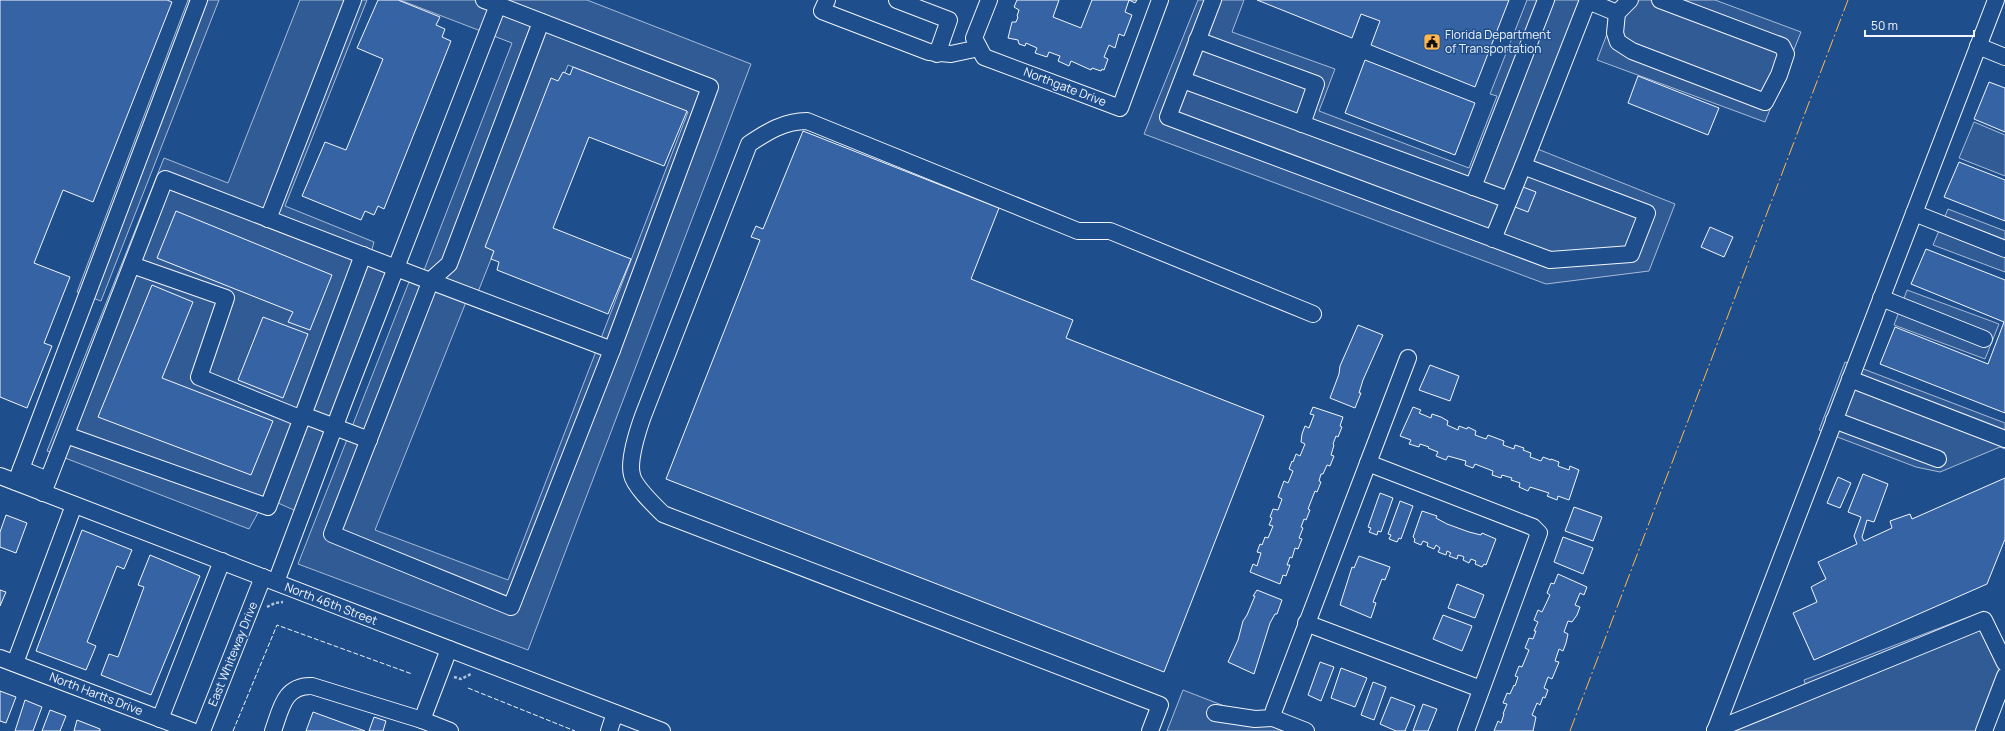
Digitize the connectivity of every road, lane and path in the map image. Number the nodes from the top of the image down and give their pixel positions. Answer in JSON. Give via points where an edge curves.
{"nodes":[{"id":1,"x":199,"y":0,"type":"edge"},
{"id":2,"x":353,"y":0,"type":"edge"},
{"id":3,"x":827,"y":0,"type":"edge"},
{"id":4,"x":897,"y":0,"type":"edge"},
{"id":5,"x":989,"y":0,"type":"edge"},
{"id":6,"x":1160,"y":0,"type":"edge"},
{"id":7,"x":1213,"y":0,"type":"edge"},
{"id":8,"x":1546,"y":0,"type":"edge"},
{"id":9,"x":1630,"y":0,"type":"edge"},
{"id":10,"x":1660,"y":0,"type":"edge"},
{"id":11,"x":1996,"y":0,"type":"edge"},
{"id":12,"x":1588,"y":1,"type":"edge"},
{"id":13,"x":491,"y":3,"type":"edge"},
{"id":14,"x":1617,"y":14,"type":"junction"},
{"id":15,"x":541,"y":22,"type":"junction"},
{"id":16,"x":1198,"y":40,"type":"junction"},
{"id":17,"x":1978,"y":46,"type":"junction"},
{"id":18,"x":979,"y":48,"type":"junction"},
{"id":19,"x":937,"y":54,"type":"junction"},
{"id":20,"x":2005,"y":57,"type":"edge"},
{"id":21,"x":1183,"y":80,"type":"junction"},
{"id":22,"x":1302,"y":124,"type":"junction"},
{"id":23,"x":1523,"y":166,"type":"junction"},
{"id":24,"x":1473,"y":187,"type":"junction"},
{"id":25,"x":1509,"y":200,"type":"junction"},
{"id":26,"x":1914,"y":213,"type":"junction"},
{"id":27,"x":268,"y":218,"type":"junction"},
{"id":28,"x":1493,"y":239,"type":"junction"},
{"id":29,"x":2005,"y":249,"type":"edge"},
{"id":30,"x":363,"y":255,"type":"junction"},
{"id":31,"x":132,"y":265,"type":"junction"},
{"id":32,"x":396,"y":268,"type":"junction"},
{"id":33,"x":431,"y":280,"type":"junction"},
{"id":34,"x":1881,"y":298,"type":"junction"},
{"id":35,"x":1313,"y":314,"type":"dead end"},
{"id":36,"x":1984,"y":339,"type":"dead end"},
{"id":37,"x":612,"y":350,"type":"junction"},
{"id":38,"x":1408,"y":358,"type":"dead end"},
{"id":39,"x":1850,"y":379,"type":"junction"},
{"id":40,"x":302,"y":417,"type":"junction"},
{"id":41,"x":1834,"y":420,"type":"junction"},
{"id":42,"x":334,"y":426,"type":"junction"},
{"id":43,"x":66,"y":435,"type":"junction"},
{"id":44,"x":369,"y":440,"type":"junction"},
{"id":45,"x":2005,"y":440,"type":"edge"},
{"id":46,"x":1938,"y":459,"type":"dead end"},
{"id":47,"x":1368,"y":463,"type":"junction"},
{"id":48,"x":0,"y":476,"type":"edge"},
{"id":49,"x":18,"y":476,"type":"junction"},
{"id":50,"x":46,"y":486,"type":"junction"},
{"id":51,"x":74,"y":504,"type":"junction"},
{"id":52,"x":222,"y":561,"type":"junction"},
{"id":53,"x":270,"y":580,"type":"junction"},
{"id":54,"x":288,"y":601,"type":"dead end"},
{"id":55,"x":266,"y":608,"type":"dead end"},
{"id":56,"x":1306,"y":623,"type":"junction"},
{"id":57,"x":449,"y":649,"type":"junction"},
{"id":58,"x":7,"y":660,"type":"edge"},
{"id":59,"x":2005,"y":663,"type":"edge"},
{"id":60,"x":2005,"y":676,"type":"edge"},
{"id":61,"x":1481,"y":689,"type":"junction"},
{"id":62,"x":615,"y":713,"type":"junction"},
{"id":63,"x":1215,"y":713,"type":"dead end"},
{"id":64,"x":1273,"y":718,"type":"junction"},
{"id":65,"x":160,"y":719,"type":"junction"},
{"id":66,"x":422,"y":720,"type":"junction"},
{"id":67,"x":192,"y":731,"type":"edge"},
{"id":68,"x":202,"y":731,"type":"edge"},
{"id":69,"x":273,"y":731,"type":"edge"},
{"id":70,"x":450,"y":731,"type":"edge"},
{"id":71,"x":609,"y":731,"type":"edge"},
{"id":72,"x":662,"y":731,"type":"edge"},
{"id":73,"x":1150,"y":731,"type":"edge"},
{"id":74,"x":1306,"y":731,"type":"edge"},
{"id":75,"x":1466,"y":731,"type":"edge"},
{"id":76,"x":1715,"y":731,"type":"edge"},
{"id":77,"x":1984,"y":731,"type":"edge"}],
"edges":[{"from":1,"to":49,"type":"street"},
{"from":2,"to":27,"type":"street"},
{"from":3,"to":19,"type":"street","via":[[822,11]]},
{"from":4,"to":19,"type":"street","via":[[950,20]]},
{"from":5,"to":18,"type":"street","via":[[974,38]]},
{"from":6,"to":18,"type":"street","name":"Northgate Drive","via":[[1120,108],[984,57]]},
{"from":7,"to":16,"type":"street"},
{"from":8,"to":24,"type":"street"},
{"from":9,"to":14,"type":"street"},
{"from":10,"to":14,"type":"street","via":[[1782,46],[1786,54],[1779,75],[1765,102],[1632,51],[1618,42],[1615,33]]},
{"from":11,"to":17,"type":"street"},
{"from":12,"to":14,"type":"street"},
{"from":12,"to":23,"type":"street"},
{"from":13,"to":15,"type":"street"},
{"from":13,"to":32,"type":"street","name":"East Whiteway Drive"},
{"from":15,"to":33,"type":"street","via":[[449,264]]},
{"from":15,"to":37,"type":"street","via":[[710,87]]},
{"from":16,"to":21,"type":"street"},
{"from":16,"to":22,"type":"street","via":[[1316,84]]},
{"from":17,"to":20,"type":"street"},
{"from":17,"to":26,"type":"street"},
{"from":18,"to":19,"type":"street"},
{"from":21,"to":22,"type":"street"},
{"from":21,"to":28,"type":"street","via":[[1168,117]]},
{"from":22,"to":24,"type":"street"},
{"from":23,"to":25,"type":"street"},
{"from":23,"to":28,"type":"street","via":[[1647,214],[1630,254],[1550,260]]},
{"from":24,"to":25,"type":"street"},
{"from":25,"to":28,"type":"street"},
{"from":26,"to":29,"type":"street"},
{"from":26,"to":34,"type":"street"},
{"from":27,"to":30,"type":"street"},
{"from":27,"to":31,"type":"street","via":[[165,179]]},
{"from":30,"to":32,"type":"street"},
{"from":30,"to":40,"type":"street"},
{"from":31,"to":40,"type":"street","via":[[226,298],[199,377]]},
{"from":31,"to":43,"type":"street"},
{"from":32,"to":33,"type":"street"},
{"from":32,"to":42,"type":"street","name":"East Whiteway Drive"},
{"from":33,"to":37,"type":"street"},
{"from":33,"to":44,"type":"street"},
{"from":34,"to":36,"type":"street"},
{"from":34,"to":39,"type":"street"},
{"from":35,"to":73,"type":"street","via":[[1110,231],[1078,231],[807,121],[792,121],[749,144],[642,416],[634,444],[632,475],[646,496],[663,514],[1160,705]]},
{"from":37,"to":44,"type":"street","via":[[512,607],[332,534]]},
{"from":38,"to":47,"type":"street"},
{"from":39,"to":41,"type":"street"},
{"from":39,"to":45,"type":"street"},
{"from":40,"to":42,"type":"street"},
{"from":40,"to":43,"type":"street","via":[[268,507]]},
{"from":41,"to":46,"type":"street"},
{"from":41,"to":76,"type":"street"},
{"from":42,"to":44,"type":"street"},
{"from":42,"to":53,"type":"street","name":"East Whiteway Drive"},
{"from":43,"to":50,"type":"street"},
{"from":47,"to":56,"type":"street"},
{"from":47,"to":61,"type":"street","via":[[1533,527],[1539,532]]},
{"from":48,"to":49,"type":"street","name":"North 46th Street"},
{"from":49,"to":50,"type":"street","name":"North 46th Street"},
{"from":50,"to":51,"type":"street","name":"North 46th Street"},
{"from":51,"to":52,"type":"street","name":"North 46th Street"},
{"from":51,"to":58,"type":"street"},
{"from":52,"to":53,"type":"street","name":"North 46th Street"},
{"from":52,"to":65,"type":"street"},
{"from":53,"to":57,"type":"street","name":"North 46th Street"},
{"from":53,"to":68,"type":"street","name":"East Whiteway Drive"},
{"from":54,"to":55,"type":"path","via":[[275,603]]},
{"from":56,"to":61,"type":"street"},
{"from":56,"to":64,"type":"street","via":[[1275,703]]},
{"from":57,"to":62,"type":"street","name":"North 46th Street"},
{"from":57,"to":66,"type":"street"},
{"from":58,"to":65,"type":"street","name":"North Hartts Drive"},
{"from":59,"to":76,"type":"street","via":[[1984,620]]},
{"from":60,"to":77,"type":"street"},
{"from":61,"to":75,"type":"street"},
{"from":62,"to":71,"type":"street"},
{"from":62,"to":72,"type":"street","name":"North 46th Street"},
{"from":63,"to":64,"type":"street","via":[[1255,719]]},
{"from":64,"to":74,"type":"street"},
{"from":65,"to":67,"type":"street","name":"North Hartts Drive"},
{"from":66,"to":69,"type":"street","via":[[312,686],[300,685],[287,695]]},
{"from":66,"to":70,"type":"street"}]}
